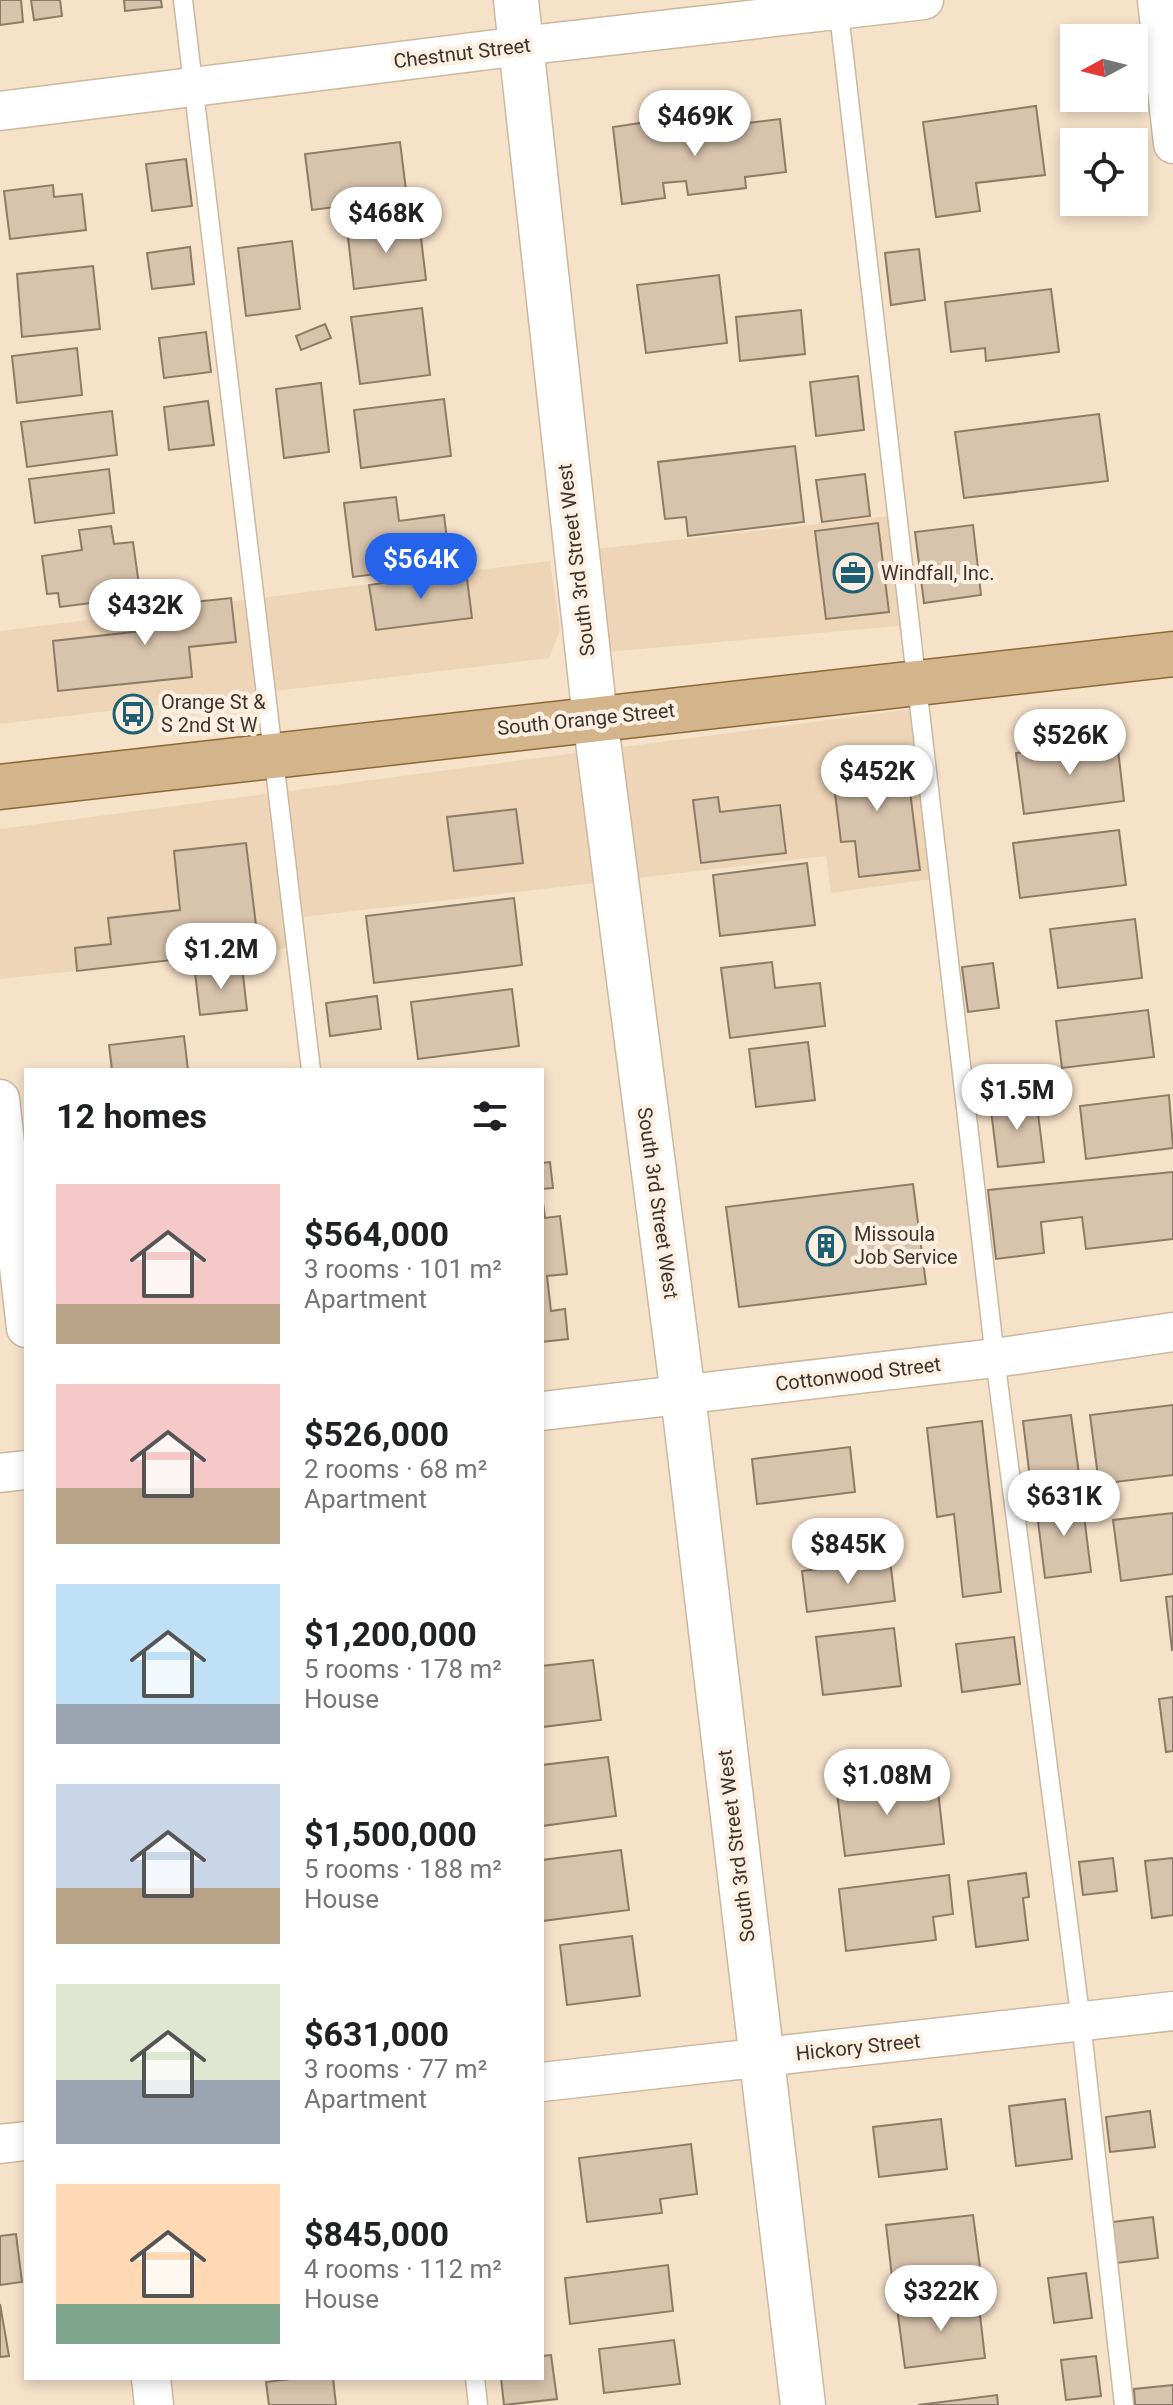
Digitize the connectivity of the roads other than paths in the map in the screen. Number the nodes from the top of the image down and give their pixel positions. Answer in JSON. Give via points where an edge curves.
{"nodes":[{"id":1,"x":183,"y":0,"type":"edge"},
{"id":2,"x":516,"y":0,"type":"edge"},
{"id":3,"x":924,"y":0,"type":"edge"},
{"id":4,"x":1157,"y":0,"type":"edge"},
{"id":5,"x":838,"y":5,"type":"edge"},
{"id":6,"x":521,"y":46,"type":"junction"},
{"id":7,"x":193,"y":87,"type":"junction"},
{"id":8,"x":0,"y":111,"type":"edge"},
{"id":9,"x":1173,"y":144,"type":"edge"},
{"id":10,"x":1173,"y":654,"type":"edge"},
{"id":11,"x":915,"y":681,"type":"junction"},
{"id":12,"x":595,"y":718,"type":"junction"},
{"id":13,"x":272,"y":755,"type":"junction"},
{"id":14,"x":0,"y":787,"type":"edge"},
{"id":15,"x":311,"y":1068,"type":"edge"},
{"id":16,"x":0,"y":1099,"type":"edge"},
{"id":17,"x":24,"y":1310,"type":"edge"},
{"id":18,"x":1173,"y":1332,"type":"edge"},
{"id":19,"x":995,"y":1358,"type":"junction"},
{"id":20,"x":683,"y":1395,"type":"junction"},
{"id":21,"x":544,"y":1411,"type":"edge"},
{"id":22,"x":24,"y":1470,"type":"edge"},
{"id":23,"x":0,"y":1473,"type":"edge"},
{"id":24,"x":1173,"y":2011,"type":"edge"},
{"id":25,"x":1081,"y":2022,"type":"junction"},
{"id":26,"x":760,"y":2058,"type":"junction"},
{"id":27,"x":544,"y":2082,"type":"edge"},
{"id":28,"x":24,"y":2141,"type":"edge"},
{"id":29,"x":0,"y":2144,"type":"edge"},
{"id":30,"x":151,"y":2380,"type":"edge"},
{"id":31,"x":475,"y":2380,"type":"edge"},
{"id":32,"x":154,"y":2405,"type":"edge"},
{"id":33,"x":478,"y":2405,"type":"edge"},
{"id":34,"x":803,"y":2405,"type":"edge"},
{"id":35,"x":1124,"y":2405,"type":"edge"}],
"edges":[{"from":1,"to":7,"type":"lane"},
{"from":2,"to":6,"type":"main road","name":"South 3rd Street West"},
{"from":3,"to":5,"type":"street","name":"Chestnut Street"},
{"from":4,"to":9,"type":"street"},
{"from":5,"to":6,"type":"street","name":"Chestnut Street"},
{"from":5,"to":11,"type":"lane"},
{"from":6,"to":7,"type":"street","name":"Chestnut Street"},
{"from":6,"to":12,"type":"main road","name":"South 3rd Street West"},
{"from":7,"to":8,"type":"street","name":"Chestnut Street"},
{"from":7,"to":13,"type":"lane"},
{"from":10,"to":11,"type":"main road","name":"South Orange Street"},
{"from":11,"to":12,"type":"main road","name":"South Orange Street"},
{"from":11,"to":19,"type":"lane"},
{"from":12,"to":13,"type":"main road","name":"South Orange Street"},
{"from":12,"to":20,"type":"main road","name":"South 3rd Street West"},
{"from":13,"to":14,"type":"main road","name":"South Orange Street"},
{"from":13,"to":15,"type":"lane"},
{"from":16,"to":17,"type":"street"},
{"from":18,"to":19,"type":"street","name":"Cottonwood Street"},
{"from":19,"to":20,"type":"street","name":"Cottonwood Street"},
{"from":19,"to":25,"type":"lane"},
{"from":20,"to":21,"type":"street","name":"Cottonwood Street"},
{"from":20,"to":26,"type":"main road","name":"South 3rd Street West"},
{"from":22,"to":23,"type":"street"},
{"from":24,"to":25,"type":"street","name":"Hickory Street"},
{"from":25,"to":26,"type":"street","name":"Hickory Street"},
{"from":25,"to":35,"type":"lane"},
{"from":26,"to":27,"type":"street","name":"Hickory Street"},
{"from":26,"to":34,"type":"main road","name":"South 3rd Street West"},
{"from":28,"to":29,"type":"street"},
{"from":30,"to":32,"type":"street"},
{"from":31,"to":33,"type":"lane"}]}
